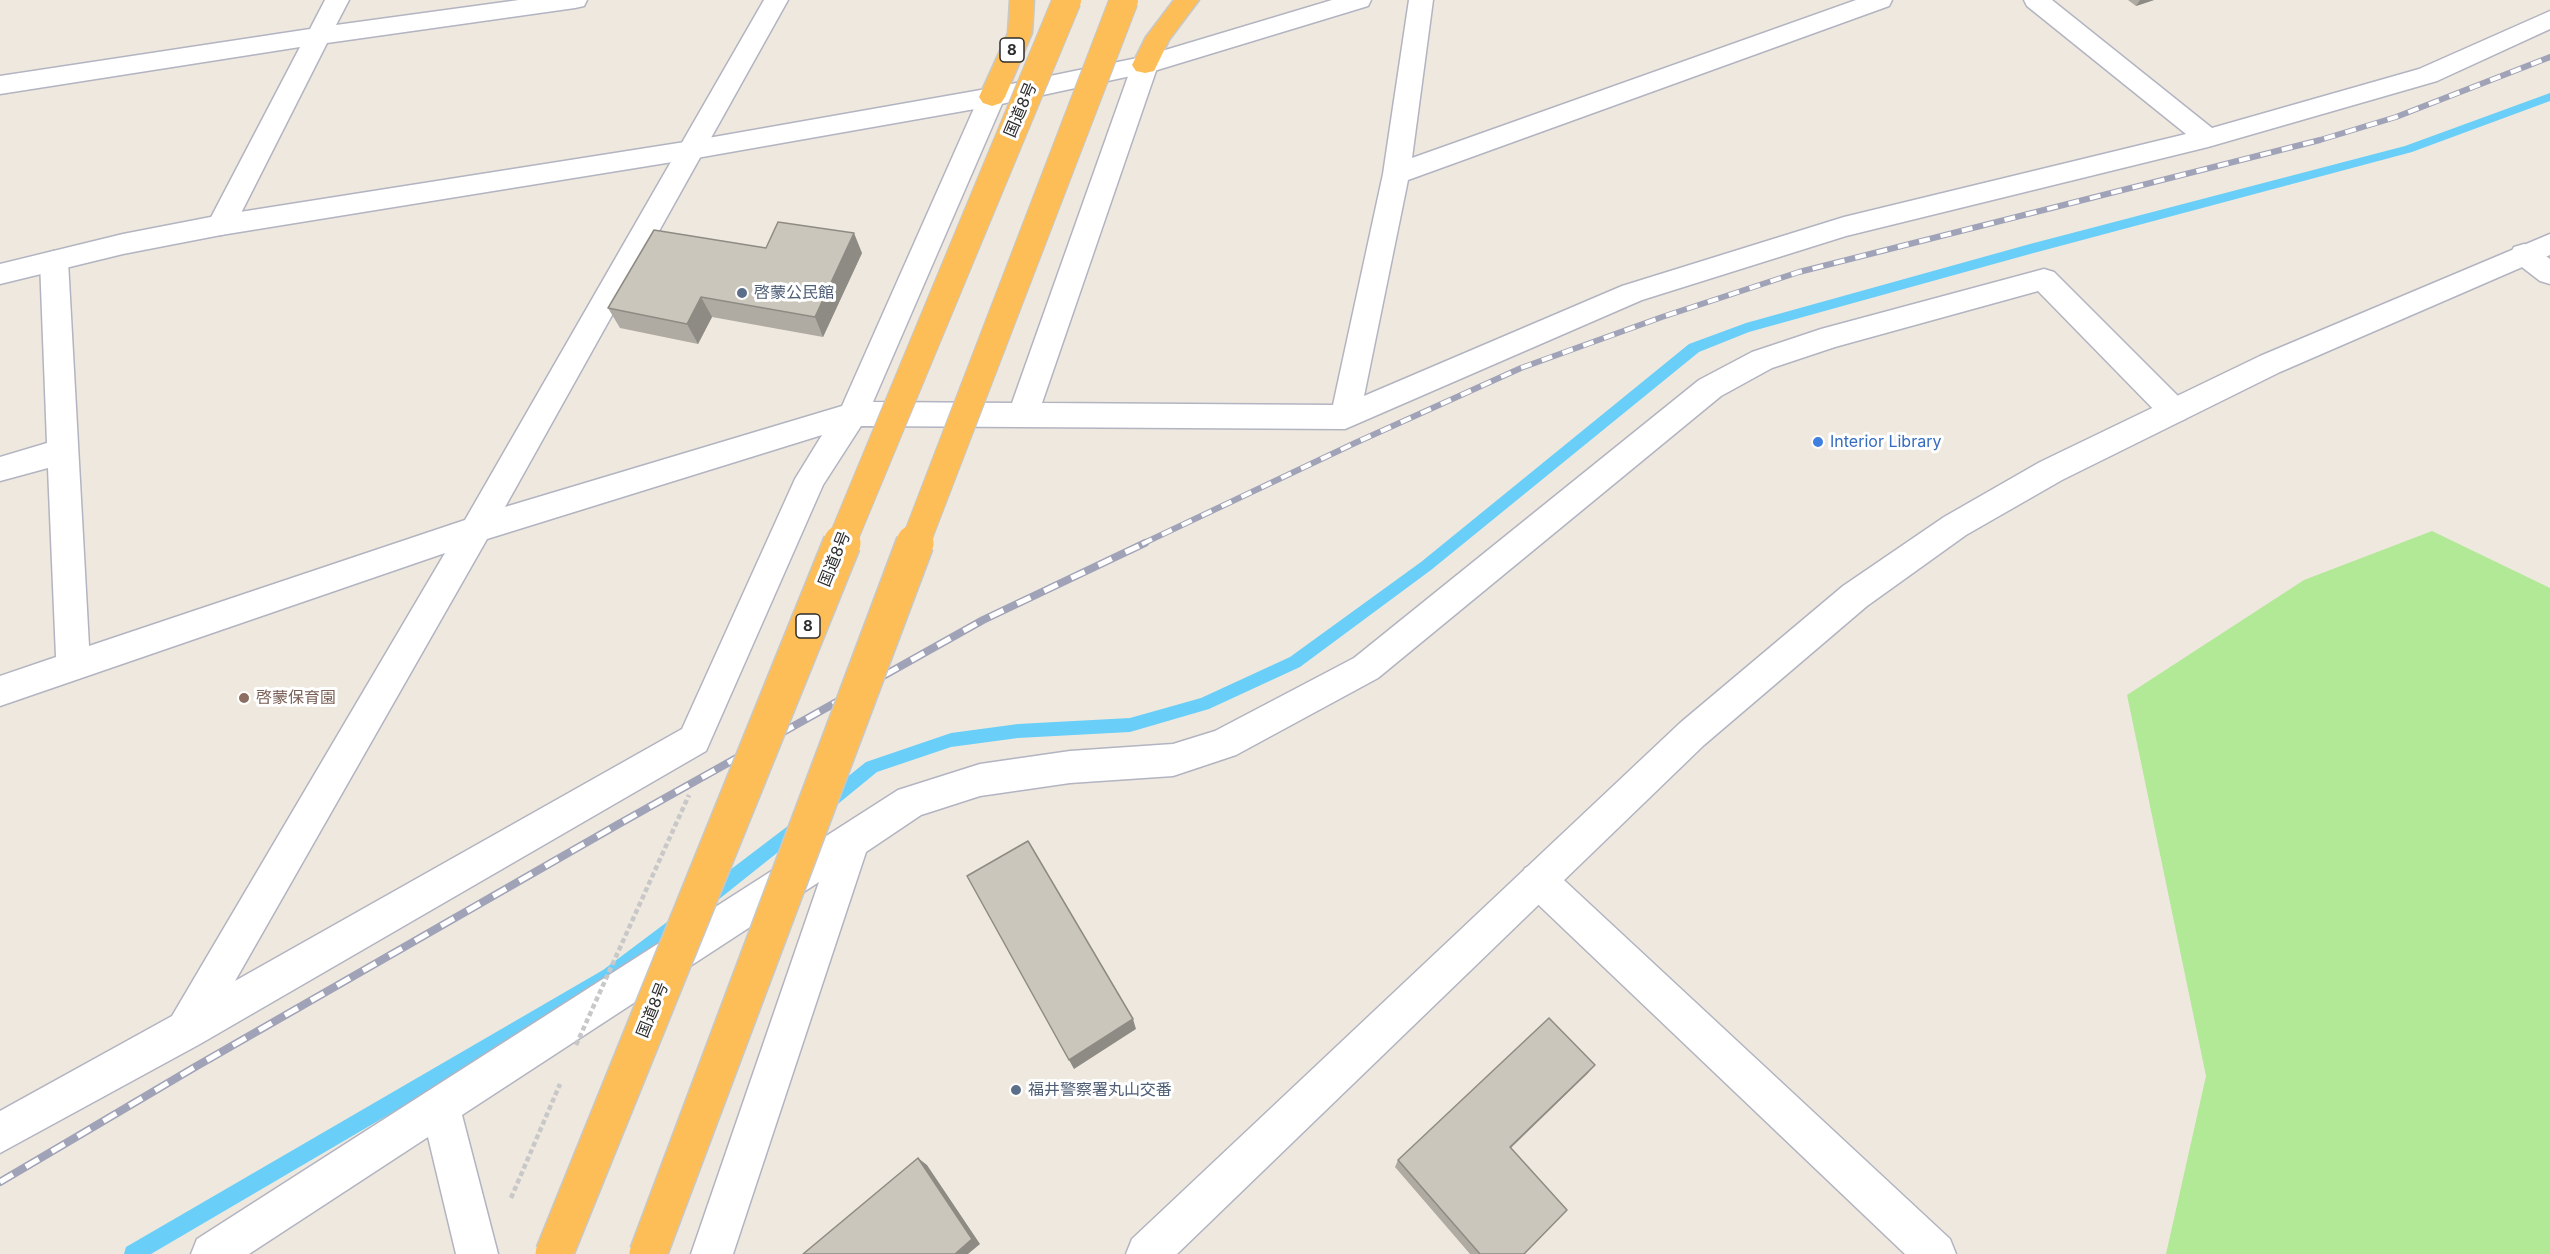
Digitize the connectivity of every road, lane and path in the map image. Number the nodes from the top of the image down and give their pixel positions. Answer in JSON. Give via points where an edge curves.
{"nodes":[{"id":1,"x":337,"y":0,"type":"edge"},
{"id":2,"x":575,"y":0,"type":"edge"},
{"id":3,"x":776,"y":0,"type":"edge"},
{"id":4,"x":1022,"y":0,"type":"edge"},
{"id":5,"x":1066,"y":0,"type":"edge"},
{"id":6,"x":1124,"y":0,"type":"edge"},
{"id":7,"x":1187,"y":0,"type":"edge"},
{"id":8,"x":1359,"y":0,"type":"edge"},
{"id":9,"x":1421,"y":0,"type":"edge"},
{"id":10,"x":1880,"y":0,"type":"edge"},
{"id":11,"x":2036,"y":0,"type":"edge"},
{"id":12,"x":2550,"y":19,"type":"edge"},
{"id":13,"x":318,"y":36,"type":"junction"},
{"id":14,"x":1145,"y":65,"type":"junction"},
{"id":15,"x":0,"y":85,"type":"edge"},
{"id":16,"x":992,"y":98,"type":"junction"},
{"id":17,"x":2208,"y":138,"type":"junction"},
{"id":18,"x":691,"y":150,"type":"junction"},
{"id":19,"x":1396,"y":174,"type":"junction"},
{"id":20,"x":221,"y":225,"type":"junction"},
{"id":21,"x":2541,"y":257,"type":"edge"},
{"id":22,"x":54,"y":261,"type":"junction"},
{"id":23,"x":0,"y":274,"type":"edge"},
{"id":24,"x":2174,"y":411,"type":"junction"},
{"id":25,"x":853,"y":414,"type":"junction"},
{"id":26,"x":1023,"y":414,"type":"junction"},
{"id":27,"x":1345,"y":417,"type":"junction"},
{"id":28,"x":63,"y":451,"type":"junction"},
{"id":29,"x":0,"y":470,"type":"edge"},
{"id":30,"x":476,"y":528,"type":"junction"},
{"id":31,"x":72,"y":666,"type":"junction"},
{"id":32,"x":0,"y":691,"type":"edge"},
{"id":33,"x":692,"y":787,"type":"dead end"},
{"id":34,"x":850,"y":841,"type":"junction"},
{"id":35,"x":1538,"y":880,"type":"junction"},
{"id":36,"x":186,"y":1030,"type":"junction"},
{"id":37,"x":571,"y":1056,"type":"dead end"},
{"id":38,"x":562,"y":1078,"type":"dead end"},
{"id":39,"x":440,"y":1106,"type":"junction"},
{"id":40,"x":0,"y":1133,"type":"edge"},
{"id":41,"x":510,"y":1199,"type":"dead end"},
{"id":42,"x":212,"y":1254,"type":"edge"},
{"id":43,"x":477,"y":1254,"type":"edge"},
{"id":44,"x":554,"y":1254,"type":"edge"},
{"id":45,"x":648,"y":1254,"type":"edge"},
{"id":46,"x":712,"y":1254,"type":"edge"},
{"id":47,"x":1147,"y":1254,"type":"edge"},
{"id":48,"x":1935,"y":1254,"type":"edge"}],
"edges":[{"from":1,"to":13,"type":"street"},
{"from":2,"to":13,"type":"street"},
{"from":3,"to":18,"type":"street"},
{"from":4,"to":16,"type":"highway","number":"8","via":[[1020,33]]},
{"from":5,"to":44,"type":"highway","name":"国道8号","number":"8","bridge":true},
{"from":6,"to":45,"type":"highway","bridge":true,"via":[[956,434]]},
{"from":7,"to":14,"type":"highway","via":[[1158,37]]},
{"from":8,"to":14,"type":"street"},
{"from":9,"to":19,"type":"street"},
{"from":10,"to":19,"type":"street"},
{"from":11,"to":17,"type":"street"},
{"from":12,"to":17,"type":"street","via":[[2428,75]]},
{"from":13,"to":15,"type":"street"},
{"from":13,"to":20,"type":"street"},
{"from":14,"to":16,"type":"street"},
{"from":14,"to":26,"type":"street"},
{"from":16,"to":18,"type":"street"},
{"from":16,"to":25,"type":"street"},
{"from":17,"to":27,"type":"street","via":[[1844,227],[1632,293]]},
{"from":18,"to":20,"type":"street"},
{"from":18,"to":30,"type":"street"},
{"from":19,"to":27,"type":"street"},
{"from":20,"to":22,"type":"street"},
{"from":21,"to":24,"type":"street","via":[[2270,364]]},
{"from":22,"to":23,"type":"street"},
{"from":22,"to":28,"type":"street"},
{"from":24,"to":34,"type":"street","via":[[2044,279],[1831,337],[1762,360],[1710,388],[1366,668],[1224,744],[1173,760],[1071,767],[980,780],[912,801]]},
{"from":24,"to":35,"type":"street","via":[[2051,471],[1955,526],[1855,596],[1692,734]]},
{"from":25,"to":26,"type":"street"},
{"from":25,"to":30,"type":"street"},
{"from":25,"to":36,"type":"street","via":[[810,479],[694,740]]},
{"from":26,"to":27,"type":"street"},
{"from":28,"to":29,"type":"street"},
{"from":28,"to":31,"type":"street"},
{"from":30,"to":31,"type":"street"},
{"from":30,"to":36,"type":"street"},
{"from":31,"to":32,"type":"street"},
{"from":33,"to":37,"type":"path","bridge":true},
{"from":34,"to":39,"type":"street"},
{"from":34,"to":46,"type":"street"},
{"from":35,"to":47,"type":"street"},
{"from":35,"to":48,"type":"street"},
{"from":36,"to":40,"type":"street"},
{"from":38,"to":41,"type":"path"},
{"from":39,"to":42,"type":"street"},
{"from":39,"to":43,"type":"street"}]}
